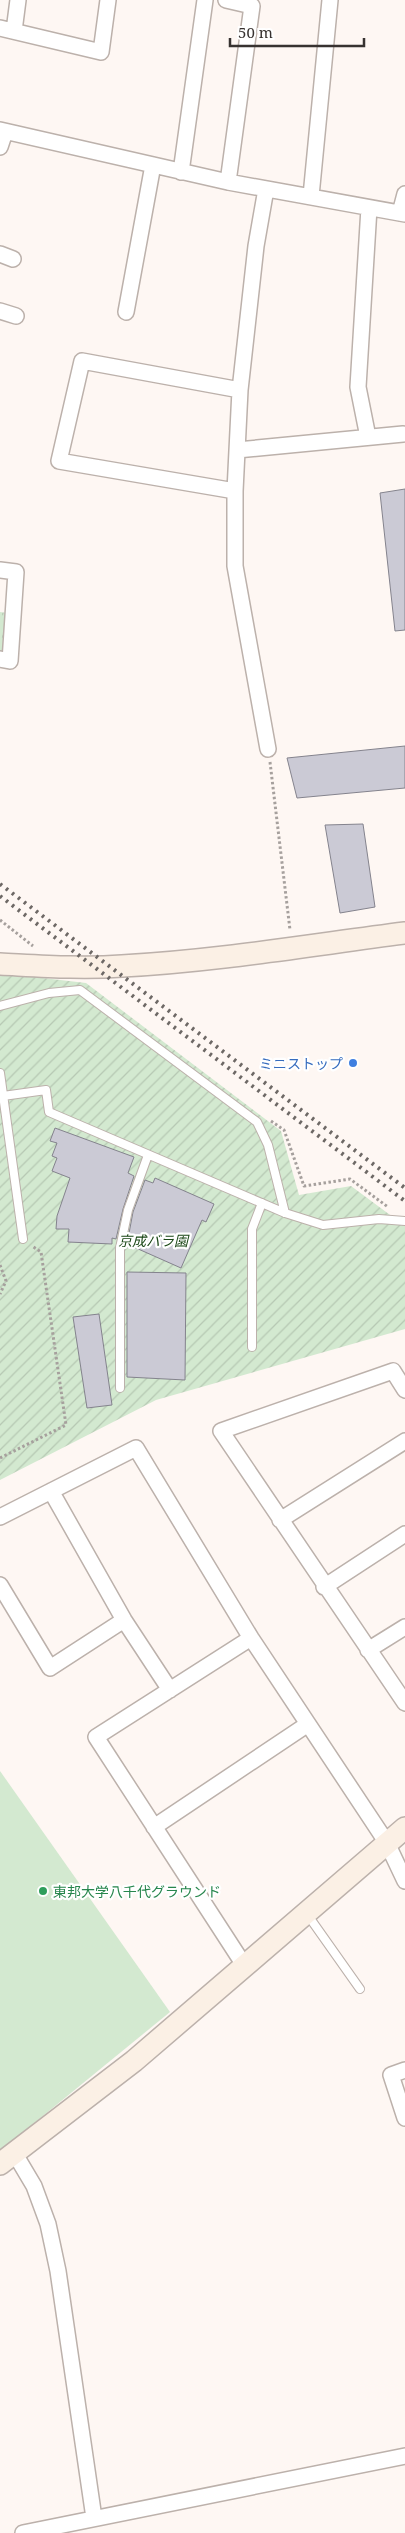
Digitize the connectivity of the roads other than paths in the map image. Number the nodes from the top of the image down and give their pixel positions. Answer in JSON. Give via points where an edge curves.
{"nodes":[{"id":1,"x":18,"y":0,"type":"edge"},
{"id":2,"x":108,"y":0,"type":"edge"},
{"id":3,"x":205,"y":0,"type":"edge"},
{"id":4,"x":226,"y":0,"type":"edge"},
{"id":5,"x":330,"y":0,"type":"edge"},
{"id":6,"x":7,"y":29,"type":"edge"},
{"id":7,"x":3,"y":131,"type":"edge"},
{"id":8,"x":0,"y":147,"type":"edge"},
{"id":9,"x":153,"y":165,"type":"junction"},
{"id":10,"x":181,"y":172,"type":"junction"},
{"id":11,"x":228,"y":182,"type":"junction"},
{"id":12,"x":266,"y":189,"type":"junction"},
{"id":13,"x":405,"y":194,"type":"edge"},
{"id":14,"x":311,"y":196,"type":"junction"},
{"id":15,"x":369,"y":208,"type":"junction"},
{"id":16,"x":402,"y":214,"type":"edge"},
{"id":17,"x":0,"y":311,"type":"edge"},
{"id":18,"x":126,"y":312,"type":"dead end"},
{"id":19,"x":16,"y":316,"type":"dead end"},
{"id":20,"x":240,"y":390,"type":"junction"},
{"id":21,"x":403,"y":434,"type":"dead end"},
{"id":22,"x":368,"y":437,"type":"junction"},
{"id":23,"x":237,"y":450,"type":"junction"},
{"id":24,"x":235,"y":491,"type":"junction"},
{"id":25,"x":0,"y":570,"type":"edge"},
{"id":26,"x":0,"y":659,"type":"edge"},
{"id":27,"x":268,"y":749,"type":"road end"},
{"id":28,"x":405,"y":934,"type":"edge"},
{"id":29,"x":0,"y":964,"type":"edge"},
{"id":30,"x":0,"y":1006,"type":"edge"},
{"id":31,"x":0,"y":1073,"type":"edge"},
{"id":32,"x":3,"y":1096,"type":"junction"},
{"id":33,"x":148,"y":1154,"type":"junction"},
{"id":34,"x":262,"y":1203,"type":"junction"},
{"id":35,"x":285,"y":1213,"type":"junction"},
{"id":36,"x":405,"y":1221,"type":"edge"},
{"id":37,"x":23,"y":1239,"type":"road end"},
{"id":38,"x":252,"y":1347,"type":"dead end"},
{"id":39,"x":120,"y":1388,"type":"dead end"},
{"id":40,"x":405,"y":1390,"type":"edge"},
{"id":41,"x":405,"y":1441,"type":"edge"},
{"id":42,"x":51,"y":1491,"type":"junction"},
{"id":43,"x":0,"y":1517,"type":"edge"},
{"id":44,"x":280,"y":1520,"type":"junction"},
{"id":45,"x":405,"y":1534,"type":"edge"},
{"id":46,"x":0,"y":1585,"type":"edge"},
{"id":47,"x":324,"y":1586,"type":"junction"},
{"id":48,"x":124,"y":1620,"type":"junction"},
{"id":49,"x":405,"y":1627,"type":"edge"},
{"id":50,"x":251,"y":1638,"type":"junction"},
{"id":51,"x":368,"y":1650,"type":"junction"},
{"id":52,"x":170,"y":1690,"type":"junction"},
{"id":53,"x":405,"y":1704,"type":"edge"},
{"id":54,"x":308,"y":1724,"type":"junction"},
{"id":55,"x":154,"y":1827,"type":"junction"},
{"id":56,"x":405,"y":1828,"type":"edge"},
{"id":57,"x":387,"y":1843,"type":"junction"},
{"id":58,"x":405,"y":1881,"type":"edge"},
{"id":59,"x":306,"y":1912,"type":"junction"},
{"id":60,"x":244,"y":1965,"type":"junction"},
{"id":61,"x":360,"y":1989,"type":"dead end"},
{"id":62,"x":405,"y":2070,"type":"edge"},
{"id":63,"x":405,"y":2118,"type":"edge"},
{"id":64,"x":8,"y":2159,"type":"edge"},
{"id":65,"x":405,"y":2456,"type":"edge"},
{"id":66,"x":94,"y":2518,"type":"junction"},
{"id":67,"x":23,"y":2533,"type":"edge"}],
"edges":[{"from":1,"to":6,"type":"street"},
{"from":2,"to":6,"type":"street","via":[[101,52]]},
{"from":3,"to":10,"type":"street"},
{"from":4,"to":11,"type":"street","via":[[252,6]]},
{"from":5,"to":14,"type":"street"},
{"from":7,"to":8,"type":"street"},
{"from":7,"to":9,"type":"street"},
{"from":9,"to":10,"type":"street"},
{"from":9,"to":18,"type":"street"},
{"from":10,"to":11,"type":"street"},
{"from":11,"to":12,"type":"street"},
{"from":12,"to":14,"type":"street"},
{"from":12,"to":20,"type":"street","via":[[255,254]]},
{"from":13,"to":16,"type":"street"},
{"from":14,"to":15,"type":"street"},
{"from":15,"to":16,"type":"street"},
{"from":15,"to":22,"type":"street","via":[[358,387]]},
{"from":17,"to":19,"type":"street"},
{"from":20,"to":23,"type":"street"},
{"from":20,"to":24,"type":"street","via":[[82,361],[59,462]]},
{"from":21,"to":22,"type":"street"},
{"from":22,"to":23,"type":"street"},
{"from":23,"to":24,"type":"street"},
{"from":24,"to":27,"type":"street","via":[[235,566]]},
{"from":25,"to":26,"type":"street","via":[[16,572],[10,661]]},
{"from":28,"to":29,"type":"street","via":[[122,966]]},
{"from":30,"to":35,"type":"lane","via":[[49,993],[80,990],[258,1122],[268,1144]]},
{"from":31,"to":32,"type":"lane"},
{"from":32,"to":33,"type":"lane","via":[[46,1090],[49,1112]]},
{"from":32,"to":37,"type":"lane"},
{"from":33,"to":34,"type":"lane"},
{"from":33,"to":39,"type":"lane","via":[[128,1210],[120,1248]]},
{"from":34,"to":35,"type":"lane"},
{"from":34,"to":38,"type":"lane","via":[[252,1230]]},
{"from":35,"to":36,"type":"lane","via":[[323,1225]]},
{"from":40,"to":44,"type":"street","via":[[393,1371],[221,1431]]},
{"from":41,"to":44,"type":"street"},
{"from":42,"to":43,"type":"street"},
{"from":42,"to":48,"type":"street"},
{"from":42,"to":50,"type":"street","via":[[136,1448]]},
{"from":44,"to":47,"type":"street"},
{"from":45,"to":47,"type":"street"},
{"from":46,"to":48,"type":"street","via":[[50,1668]]},
{"from":47,"to":51,"type":"street"},
{"from":48,"to":52,"type":"street"},
{"from":49,"to":51,"type":"street"},
{"from":50,"to":52,"type":"street"},
{"from":50,"to":54,"type":"street"},
{"from":51,"to":53,"type":"street"},
{"from":52,"to":55,"type":"street","via":[[96,1737]]},
{"from":54,"to":55,"type":"street"},
{"from":54,"to":57,"type":"street"},
{"from":55,"to":60,"type":"street"},
{"from":56,"to":57,"type":"street"},
{"from":57,"to":58,"type":"street"},
{"from":57,"to":59,"type":"street"},
{"from":59,"to":60,"type":"street"},
{"from":59,"to":61,"type":"lane"},
{"from":60,"to":64,"type":"street","via":[[134,2060]]},
{"from":62,"to":63,"type":"street","via":[[390,2075]]},
{"from":64,"to":66,"type":"street","via":[[34,2186],[56,2261]]},
{"from":65,"to":66,"type":"street"},
{"from":66,"to":67,"type":"street"}]}
